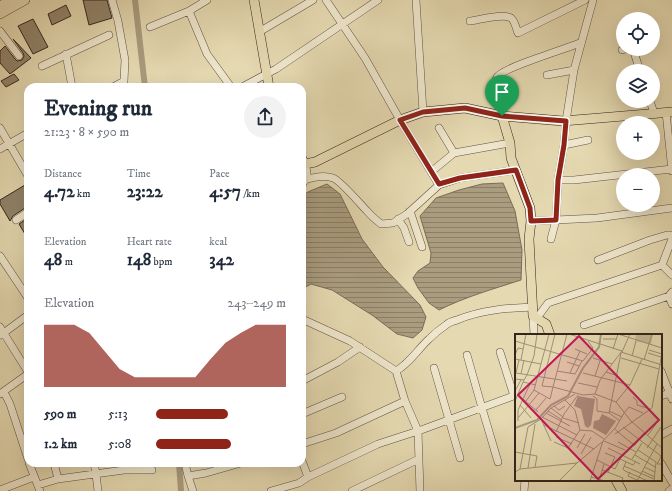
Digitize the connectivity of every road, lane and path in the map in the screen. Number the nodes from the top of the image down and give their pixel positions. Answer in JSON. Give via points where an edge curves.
{"nodes":[{"id":1,"x":11,"y":0,"type":"edge"},
{"id":2,"x":25,"y":0,"type":"edge"},
{"id":3,"x":112,"y":0,"type":"edge"},
{"id":4,"x":207,"y":0,"type":"edge"},
{"id":5,"x":254,"y":0,"type":"edge"},
{"id":6,"x":313,"y":0,"type":"edge"},
{"id":7,"x":326,"y":0,"type":"edge"},
{"id":8,"x":378,"y":0,"type":"edge"},
{"id":9,"x":416,"y":0,"type":"edge"},
{"id":10,"x":585,"y":0,"type":"edge"},
{"id":11,"x":593,"y":0,"type":"edge"},
{"id":12,"x":0,"y":6,"type":"edge"},
{"id":13,"x":189,"y":11,"type":"junction"},
{"id":14,"x":0,"y":14,"type":"edge"},
{"id":15,"x":470,"y":21,"type":"dead end"},
{"id":16,"x":342,"y":24,"type":"junction"},
{"id":17,"x":150,"y":27,"type":"dead end"},
{"id":18,"x":0,"y":31,"type":"edge"},
{"id":19,"x":259,"y":32,"type":"junction"},
{"id":20,"x":109,"y":35,"type":"dead end"},
{"id":21,"x":580,"y":43,"type":"junction"},
{"id":22,"x":66,"y":54,"type":"junction"},
{"id":23,"x":19,"y":56,"type":"dead end"},
{"id":24,"x":42,"y":66,"type":"dead end"},
{"id":25,"x":574,"y":70,"type":"junction"},
{"id":26,"x":267,"y":74,"type":"junction"},
{"id":27,"x":547,"y":75,"type":"dead end"},
{"id":28,"x":71,"y":83,"type":"edge"},
{"id":29,"x":121,"y":83,"type":"edge"},
{"id":30,"x":228,"y":83,"type":"edge"},
{"id":31,"x":250,"y":83,"type":"edge"},
{"id":32,"x":268,"y":83,"type":"edge"},
{"id":33,"x":652,"y":108,"type":"edge"},
{"id":34,"x":423,"y":112,"type":"junction"},
{"id":35,"x":669,"y":112,"type":"edge"},
{"id":36,"x":654,"y":113,"type":"junction"},
{"id":37,"x":502,"y":116,"type":"junction"},
{"id":38,"x":400,"y":120,"type":"junction"},
{"id":39,"x":568,"y":120,"type":"junction"},
{"id":40,"x":0,"y":128,"type":"edge"},
{"id":41,"x":439,"y":128,"type":"dead end"},
{"id":42,"x":24,"y":135,"type":"edge"},
{"id":43,"x":588,"y":140,"type":"dead end"},
{"id":44,"x":10,"y":143,"type":"junction"},
{"id":45,"x":510,"y":143,"type":"junction"},
{"id":46,"x":564,"y":145,"type":"junction"},
{"id":47,"x":0,"y":149,"type":"edge"},
{"id":48,"x":454,"y":153,"type":"junction"},
{"id":49,"x":306,"y":161,"type":"edge"},
{"id":50,"x":306,"y":168,"type":"edge"},
{"id":51,"x":24,"y":169,"type":"edge"},
{"id":52,"x":516,"y":170,"type":"junction"},
{"id":53,"x":672,"y":170,"type":"edge"},
{"id":54,"x":432,"y":172,"type":"junction"},
{"id":55,"x":306,"y":179,"type":"edge"},
{"id":56,"x":558,"y":180,"type":"junction"},
{"id":57,"x":306,"y":181,"type":"edge"},
{"id":58,"x":439,"y":184,"type":"junction"},
{"id":59,"x":672,"y":208,"type":"edge"},
{"id":60,"x":410,"y":211,"type":"junction"},
{"id":61,"x":24,"y":215,"type":"edge"},
{"id":62,"x":398,"y":219,"type":"junction"},
{"id":63,"x":16,"y":220,"type":"dead end"},
{"id":64,"x":556,"y":220,"type":"junction"},
{"id":65,"x":531,"y":221,"type":"junction"},
{"id":66,"x":672,"y":235,"type":"edge"},
{"id":67,"x":552,"y":239,"type":"dead end"},
{"id":68,"x":672,"y":239,"type":"edge"},
{"id":69,"x":409,"y":242,"type":"dead end"},
{"id":70,"x":422,"y":247,"type":"dead end"},
{"id":71,"x":0,"y":256,"type":"edge"},
{"id":72,"x":598,"y":260,"type":"dead end"},
{"id":73,"x":662,"y":265,"type":"junction"},
{"id":74,"x":672,"y":275,"type":"edge"},
{"id":75,"x":24,"y":292,"type":"edge"},
{"id":76,"x":671,"y":294,"type":"edge"},
{"id":77,"x":672,"y":304,"type":"edge"},
{"id":78,"x":535,"y":314,"type":"junction"},
{"id":79,"x":24,"y":318,"type":"edge"},
{"id":80,"x":306,"y":321,"type":"edge"},
{"id":81,"x":584,"y":325,"type":"dead end"},
{"id":82,"x":1,"y":332,"type":"edge"},
{"id":83,"x":534,"y":334,"type":"edge"},
{"id":84,"x":550,"y":334,"type":"edge"},
{"id":85,"x":360,"y":347,"type":"junction"},
{"id":86,"x":500,"y":352,"type":"dead end"},
{"id":87,"x":467,"y":355,"type":"dead end"},
{"id":88,"x":24,"y":367,"type":"edge"},
{"id":89,"x":434,"y":368,"type":"dead end"},
{"id":90,"x":396,"y":371,"type":"junction"},
{"id":91,"x":662,"y":373,"type":"edge"},
{"id":92,"x":24,"y":376,"type":"edge"},
{"id":93,"x":306,"y":379,"type":"edge"},
{"id":94,"x":2,"y":393,"type":"edge"},
{"id":95,"x":671,"y":394,"type":"edge"},
{"id":96,"x":515,"y":395,"type":"edge"},
{"id":97,"x":342,"y":397,"type":"dead end"},
{"id":98,"x":405,"y":401,"type":"junction"},
{"id":99,"x":482,"y":408,"type":"junction"},
{"id":100,"x":306,"y":412,"type":"edge"},
{"id":101,"x":449,"y":420,"type":"junction"},
{"id":102,"x":672,"y":429,"type":"edge"},
{"id":103,"x":418,"y":431,"type":"junction"},
{"id":104,"x":662,"y":434,"type":"edge"},
{"id":105,"x":306,"y":443,"type":"edge"},
{"id":106,"x":24,"y":447,"type":"edge"},
{"id":107,"x":460,"y":458,"type":"dead end"},
{"id":108,"x":419,"y":459,"type":"junction"},
{"id":109,"x":498,"y":462,"type":"dead end"},
{"id":110,"x":662,"y":465,"type":"edge"},
{"id":111,"x":31,"y":467,"type":"edge"},
{"id":112,"x":55,"y":467,"type":"edge"},
{"id":113,"x":95,"y":467,"type":"edge"},
{"id":114,"x":135,"y":467,"type":"edge"},
{"id":115,"x":186,"y":467,"type":"edge"},
{"id":116,"x":227,"y":467,"type":"edge"},
{"id":117,"x":304,"y":467,"type":"edge"},
{"id":118,"x":152,"y":470,"type":"dead end"},
{"id":119,"x":96,"y":474,"type":"junction"},
{"id":120,"x":34,"y":476,"type":"junction"},
{"id":121,"x":188,"y":476,"type":"junction"},
{"id":122,"x":308,"y":477,"type":"junction"},
{"id":123,"x":58,"y":479,"type":"junction"},
{"id":124,"x":525,"y":481,"type":"edge"},
{"id":125,"x":617,"y":481,"type":"edge"},
{"id":126,"x":672,"y":482,"type":"edge"},
{"id":127,"x":39,"y":488,"type":"edge"},
{"id":128,"x":672,"y":489,"type":"edge"},
{"id":129,"x":0,"y":490,"type":"edge"},
{"id":130,"x":98,"y":491,"type":"edge"},
{"id":131,"x":193,"y":491,"type":"edge"},
{"id":132,"x":271,"y":491,"type":"edge"},
{"id":133,"x":352,"y":491,"type":"edge"},
{"id":134,"x":420,"y":491,"type":"edge"},
{"id":135,"x":524,"y":491,"type":"edge"},
{"id":136,"x":622,"y":491,"type":"edge"},
{"id":137,"x":669,"y":491,"type":"edge"}],
"edges":[{"from":1,"to":12,"type":"main road"},
{"from":2,"to":14,"type":"main road"},
{"from":3,"to":29,"type":"street","via":[[125,60],[124,81]]},
{"from":4,"to":13,"type":"street"},
{"from":5,"to":19,"type":"main road"},
{"from":6,"to":19,"type":"street"},
{"from":7,"to":16,"type":"street"},
{"from":8,"to":16,"type":"street"},
{"from":9,"to":34,"type":"street"},
{"from":10,"to":15,"type":"street","via":[[518,33],[514,21],[510,18],[497,16]]},
{"from":11,"to":21,"type":"street"},
{"from":13,"to":17,"type":"street"},
{"from":13,"to":30,"type":"street","via":[[207,54]]},
{"from":16,"to":26,"type":"street"},
{"from":16,"to":38,"type":"street","via":[[365,58]]},
{"from":18,"to":23,"type":"street"},
{"from":19,"to":26,"type":"main road"},
{"from":20,"to":22,"type":"street"},
{"from":21,"to":25,"type":"street"},
{"from":21,"to":37,"type":"street","via":[[515,66],[497,76],[495,84]]},
{"from":22,"to":24,"type":"street"},
{"from":22,"to":28,"type":"street"},
{"from":25,"to":27,"type":"street"},
{"from":25,"to":39,"type":"street"},
{"from":26,"to":31,"type":"street"},
{"from":26,"to":32,"type":"main road"},
{"from":33,"to":36,"type":"street"},
{"from":34,"to":37,"type":"main road","via":[[465,108]]},
{"from":34,"to":38,"type":"main road"},
{"from":35,"to":36,"type":"main road"},
{"from":35,"to":53,"type":"street"},
{"from":36,"to":39,"type":"main road"},
{"from":37,"to":39,"type":"main road"},
{"from":37,"to":45,"type":"main road"},
{"from":38,"to":49,"type":"main road","via":[[315,162]]},
{"from":38,"to":54,"type":"street"},
{"from":39,"to":46,"type":"street"},
{"from":40,"to":44,"type":"street"},
{"from":41,"to":48,"type":"street"},
{"from":42,"to":44,"type":"street"},
{"from":43,"to":46,"type":"street"},
{"from":44,"to":47,"type":"street"},
{"from":44,"to":51,"type":"street"},
{"from":45,"to":48,"type":"street"},
{"from":45,"to":52,"type":"main road","via":[[511,158]]},
{"from":46,"to":56,"type":"street"},
{"from":48,"to":54,"type":"street"},
{"from":50,"to":55,"type":"street"},
{"from":52,"to":58,"type":"street","via":[[460,178]]},
{"from":52,"to":65,"type":"main road","via":[[530,208]]},
{"from":53,"to":56,"type":"street"},
{"from":54,"to":58,"type":"street"},
{"from":56,"to":64,"type":"street"},
{"from":57,"to":62,"type":"street","via":[[324,176],[335,178],[381,224],[393,223]]},
{"from":58,"to":60,"type":"street"},
{"from":59,"to":64,"type":"street","via":[[597,218]]},
{"from":60,"to":62,"type":"street"},
{"from":60,"to":70,"type":"street"},
{"from":61,"to":63,"type":"street"},
{"from":62,"to":69,"type":"street"},
{"from":64,"to":65,"type":"street"},
{"from":64,"to":67,"type":"street"},
{"from":65,"to":78,"type":"main road"},
{"from":66,"to":72,"type":"street","via":[[650,240]]},
{"from":68,"to":73,"type":"street"},
{"from":71,"to":75,"type":"street"},
{"from":73,"to":74,"type":"street"},
{"from":73,"to":78,"type":"street","via":[[548,304]]},
{"from":76,"to":77,"type":"street"},
{"from":76,"to":81,"type":"street"},
{"from":78,"to":83,"type":"street"},
{"from":78,"to":84,"type":"main road","via":[[546,324]]},
{"from":78,"to":90,"type":"street","via":[[509,308],[463,317],[446,324]]},
{"from":79,"to":82,"type":"street"},
{"from":80,"to":85,"type":"street"},
{"from":82,"to":88,"type":"street"},
{"from":85,"to":90,"type":"street"},
{"from":85,"to":93,"type":"street"},
{"from":86,"to":96,"type":"street"},
{"from":87,"to":99,"type":"street"},
{"from":89,"to":101,"type":"street"},
{"from":90,"to":98,"type":"street"},
{"from":91,"to":95,"type":"street"},
{"from":92,"to":94,"type":"street"},
{"from":94,"to":106,"type":"street","via":[[10,404]]},
{"from":96,"to":99,"type":"street"},
{"from":97,"to":100,"type":"street"},
{"from":98,"to":103,"type":"street"},
{"from":98,"to":105,"type":"street","via":[[336,433]]},
{"from":99,"to":101,"type":"street"},
{"from":99,"to":109,"type":"street"},
{"from":101,"to":103,"type":"street"},
{"from":101,"to":107,"type":"street"},
{"from":102,"to":104,"type":"street"},
{"from":103,"to":108,"type":"street"},
{"from":103,"to":122,"type":"street","via":[[378,444]]},
{"from":108,"to":133,"type":"street"},
{"from":108,"to":134,"type":"street"},
{"from":110,"to":126,"type":"street"},
{"from":111,"to":120,"type":"street"},
{"from":112,"to":123,"type":"street"},
{"from":113,"to":119,"type":"street"},
{"from":114,"to":118,"type":"street"},
{"from":114,"to":119,"type":"street"},
{"from":115,"to":121,"type":"street"},
{"from":116,"to":121,"type":"street"},
{"from":117,"to":122,"type":"street"},
{"from":119,"to":123,"type":"street"},
{"from":119,"to":130,"type":"street"},
{"from":120,"to":127,"type":"street"},
{"from":120,"to":129,"type":"street"},
{"from":121,"to":131,"type":"street"},
{"from":122,"to":132,"type":"street","via":[[298,483]]},
{"from":123,"to":127,"type":"street"},
{"from":124,"to":135,"type":"street"},
{"from":125,"to":136,"type":"main road"},
{"from":128,"to":137,"type":"street"}]}
